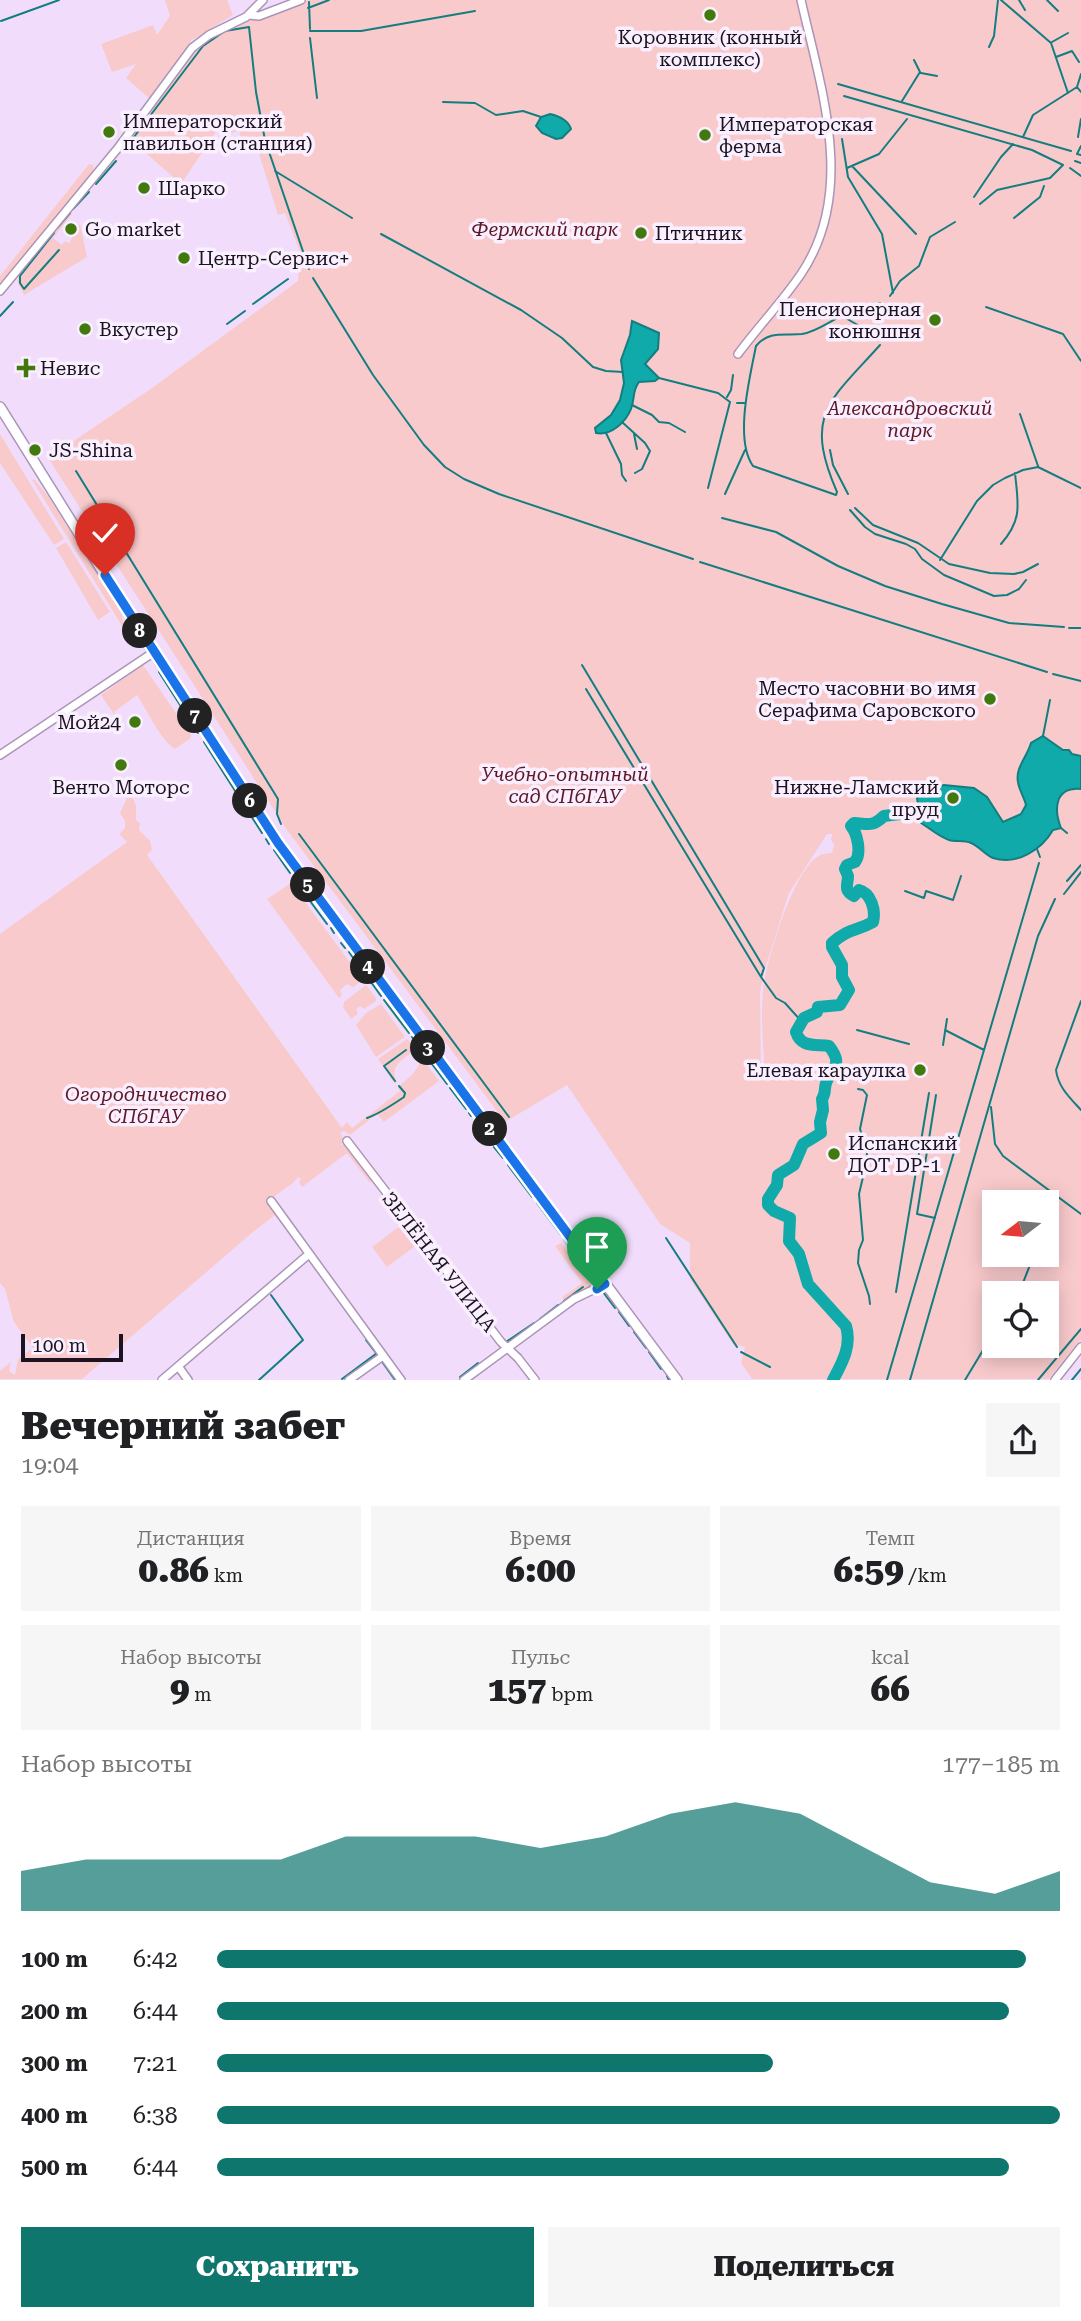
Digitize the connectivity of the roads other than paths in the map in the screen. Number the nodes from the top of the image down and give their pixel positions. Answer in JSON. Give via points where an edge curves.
{"nodes":[{"id":1,"x":263,"y":0,"type":"edge"},
{"id":2,"x":301,"y":0,"type":"edge"},
{"id":3,"x":801,"y":0,"type":"edge"},
{"id":4,"x":249,"y":15,"type":"junction"},
{"id":5,"x":0,"y":291,"type":"edge"},
{"id":6,"x":738,"y":354,"type":"dead end"},
{"id":7,"x":0,"y":407,"type":"edge"},
{"id":8,"x":154,"y":652,"type":"junction"},
{"id":9,"x":0,"y":755,"type":"edge"},
{"id":10,"x":347,"y":1141,"type":"dead end"},
{"id":11,"x":271,"y":1201,"type":"dead end"},
{"id":12,"x":309,"y":1254,"type":"junction"},
{"id":13,"x":605,"y":1284,"type":"junction"},
{"id":14,"x":1081,"y":1347,"type":"edge"},
{"id":15,"x":507,"y":1348,"type":"junction"},
{"id":16,"x":383,"y":1356,"type":"junction"},
{"id":17,"x":178,"y":1366,"type":"junction"},
{"id":18,"x":162,"y":1380,"type":"edge"},
{"id":19,"x":188,"y":1380,"type":"edge"},
{"id":20,"x":349,"y":1380,"type":"edge"},
{"id":21,"x":401,"y":1380,"type":"edge"},
{"id":22,"x":464,"y":1380,"type":"edge"},
{"id":23,"x":535,"y":1380,"type":"edge"},
{"id":24,"x":677,"y":1380,"type":"edge"},
{"id":25,"x":1055,"y":1380,"type":"edge"}],
"edges":[{"from":1,"to":4,"type":"street"},
{"from":2,"to":4,"type":"street","via":[[259,16]]},
{"from":3,"to":6,"type":"street","via":[[827,119],[831,160],[828,204],[818,240],[800,275]]},
{"from":4,"to":5,"type":"street","via":[[192,48],[118,148]]},
{"from":7,"to":8,"type":"main road"},
{"from":8,"to":9,"type":"street"},
{"from":8,"to":13,"type":"main road","via":[[292,863]]},
{"from":10,"to":15,"type":"street","name":"ЗЕЛЁНАЯ УЛИЦА"},
{"from":11,"to":12,"type":"street"},
{"from":12,"to":16,"type":"street"},
{"from":12,"to":17,"type":"street"},
{"from":13,"to":15,"type":"street","via":[[574,1299]]},
{"from":13,"to":24,"type":"main road"},
{"from":14,"to":25,"type":"street"},
{"from":15,"to":22,"type":"street"},
{"from":15,"to":23,"type":"street","name":"ЗЕЛЁНАЯ УЛИЦА"},
{"from":16,"to":20,"type":"street"},
{"from":16,"to":21,"type":"street"},
{"from":17,"to":18,"type":"street"},
{"from":17,"to":19,"type":"street"}]}
